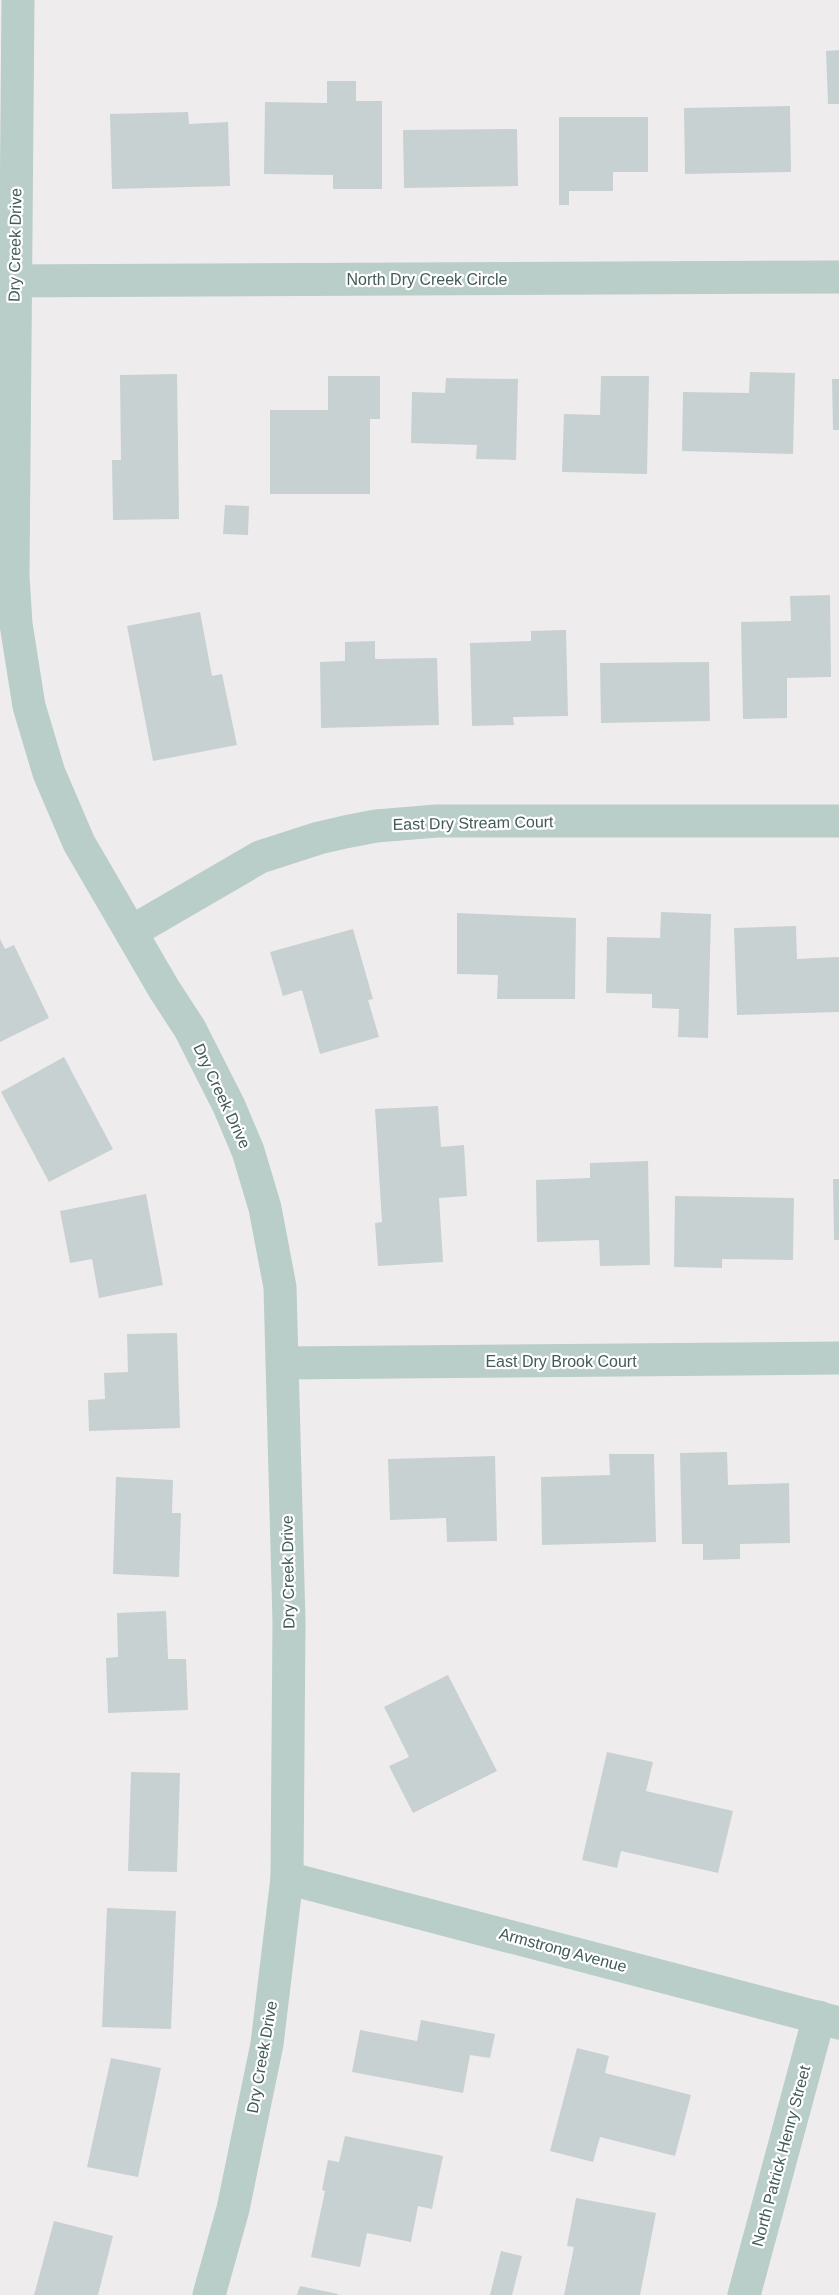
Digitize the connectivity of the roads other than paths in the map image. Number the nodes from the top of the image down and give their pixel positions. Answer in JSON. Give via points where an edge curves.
{"nodes":[{"id":1,"x":18,"y":0,"type":"edge"},
{"id":2,"x":839,"y":277,"type":"edge"},
{"id":3,"x":7,"y":281,"type":"edge"},
{"id":4,"x":839,"y":821,"type":"edge"},
{"id":5,"x":131,"y":932,"type":"junction"},
{"id":6,"x":839,"y":1358,"type":"edge"},
{"id":7,"x":283,"y":1363,"type":"junction"},
{"id":8,"x":287,"y":1878,"type":"junction"},
{"id":9,"x":829,"y":2020,"type":"edge"},
{"id":10,"x":209,"y":2295,"type":"edge"},
{"id":11,"x":744,"y":2295,"type":"edge"}],
"edges":[{"from":1,"to":3,"type":"street","name":"Dry Creek Drive"},
{"from":2,"to":3,"type":"street","name":"North Dry Creek Circle"},
{"from":3,"to":5,"type":"street","name":"Dry Creek Drive","via":[[13,576],[29,706],[49,773],[79,843]]},
{"from":4,"to":5,"type":"street","name":"East Dry Stream Court","via":[[437,821],[376,826],[319,838],[260,857]]},
{"from":5,"to":7,"type":"street","name":"Dry Creek Drive","via":[[190,1029],[230,1106],[248,1151],[265,1208],[280,1287]]},
{"from":6,"to":7,"type":"street","name":"East Dry Brook Court"},
{"from":7,"to":8,"type":"street","name":"Dry Creek Drive","via":[[290,1622]]},
{"from":8,"to":9,"type":"street","name":"Armstrong Avenue"},
{"from":8,"to":10,"type":"street","name":"Dry Creek Drive","via":[[267,2044],[232,2209]]},
{"from":9,"to":11,"type":"street","name":"North Patrick Henry Street"}]}
